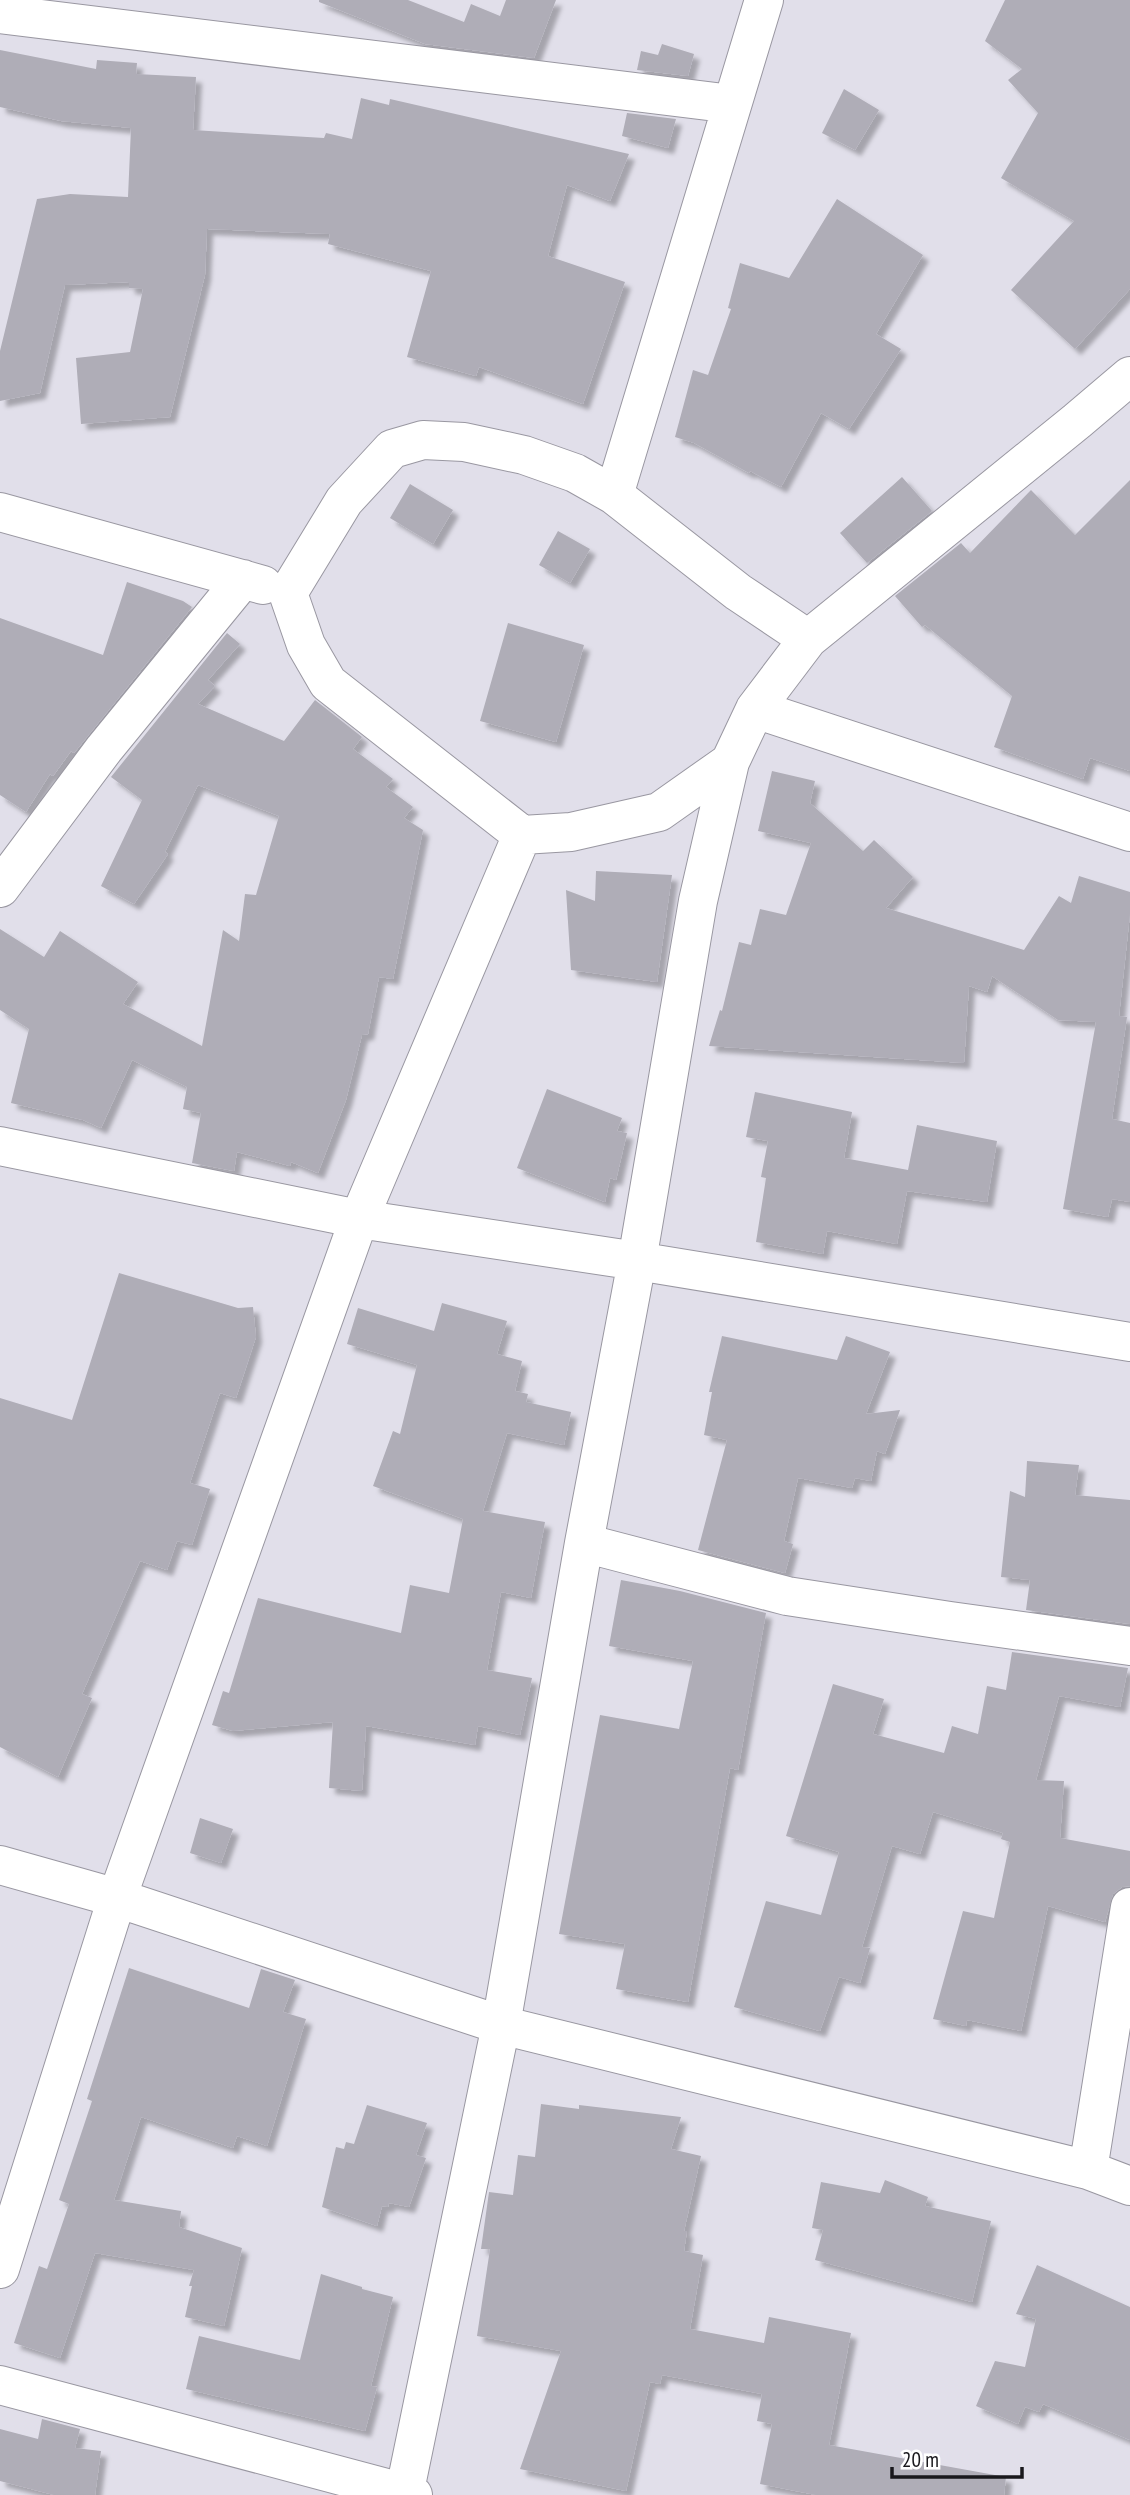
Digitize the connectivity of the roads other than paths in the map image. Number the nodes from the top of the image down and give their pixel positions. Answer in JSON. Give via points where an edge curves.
{"nodes":[{"id":1,"x":764,"y":0,"type":"edge"},
{"id":2,"x":0,"y":14,"type":"edge"},
{"id":3,"x":732,"y":103,"type":"junction"},
{"id":4,"x":1130,"y":376,"type":"edge"},
{"id":5,"x":614,"y":495,"type":"junction"},
{"id":6,"x":0,"y":512,"type":"edge"},
{"id":7,"x":243,"y":579,"type":"junction"},
{"id":8,"x":288,"y":593,"type":"junction"},
{"id":9,"x":808,"y":639,"type":"junction"},
{"id":10,"x":755,"y":709,"type":"junction"},
{"id":11,"x":730,"y":762,"type":"junction"},
{"id":12,"x":1130,"y":832,"type":"edge"},
{"id":13,"x":522,"y":835,"type":"junction"},
{"id":14,"x":0,"y":887,"type":"edge"},
{"id":15,"x":0,"y":1146,"type":"edge"},
{"id":16,"x":359,"y":1219,"type":"junction"},
{"id":17,"x":637,"y":1261,"type":"junction"},
{"id":18,"x":1130,"y":1342,"type":"edge"},
{"id":19,"x":584,"y":1544,"type":"junction"},
{"id":20,"x":1130,"y":1646,"type":"edge"},
{"id":21,"x":0,"y":1865,"type":"edge"},
{"id":22,"x":117,"y":1898,"type":"junction"},
{"id":23,"x":1130,"y":1907,"type":"edge"},
{"id":24,"x":501,"y":2025,"type":"junction"},
{"id":25,"x":1088,"y":2170,"type":"junction"},
{"id":26,"x":1130,"y":2186,"type":"edge"},
{"id":27,"x":0,"y":2269,"type":"edge"},
{"id":28,"x":0,"y":2385,"type":"edge"},
{"id":29,"x":407,"y":2494,"type":"edge"}],
"edges":[{"from":1,"to":3,"type":"street"},
{"from":2,"to":3,"type":"street"},
{"from":3,"to":5,"type":"street"},
{"from":4,"to":9,"type":"street"},
{"from":5,"to":8,"type":"street","via":[[562,469],[464,442],[423,440],[392,449],[344,501]]},
{"from":5,"to":9,"type":"street","via":[[738,592]]},
{"from":6,"to":7,"type":"street"},
{"from":7,"to":8,"type":"street"},
{"from":7,"to":14,"type":"street","via":[[104,749]]},
{"from":8,"to":13,"type":"street","via":[[306,645],[328,683]]},
{"from":9,"to":10,"type":"street"},
{"from":10,"to":11,"type":"street"},
{"from":10,"to":12,"type":"street"},
{"from":11,"to":13,"type":"street","via":[[659,812],[571,832]]},
{"from":11,"to":17,"type":"street","via":[[698,901]]},
{"from":13,"to":16,"type":"street"},
{"from":15,"to":16,"type":"street"},
{"from":16,"to":17,"type":"street"},
{"from":16,"to":22,"type":"street"},
{"from":17,"to":18,"type":"street"},
{"from":17,"to":19,"type":"street"},
{"from":19,"to":20,"type":"street","via":[[787,1596]]},
{"from":19,"to":24,"type":"street"},
{"from":21,"to":22,"type":"street"},
{"from":22,"to":24,"type":"street"},
{"from":22,"to":27,"type":"street"},
{"from":23,"to":25,"type":"street"},
{"from":24,"to":25,"type":"street"},
{"from":24,"to":29,"type":"street"},
{"from":25,"to":26,"type":"street"},
{"from":28,"to":29,"type":"street"}]}
